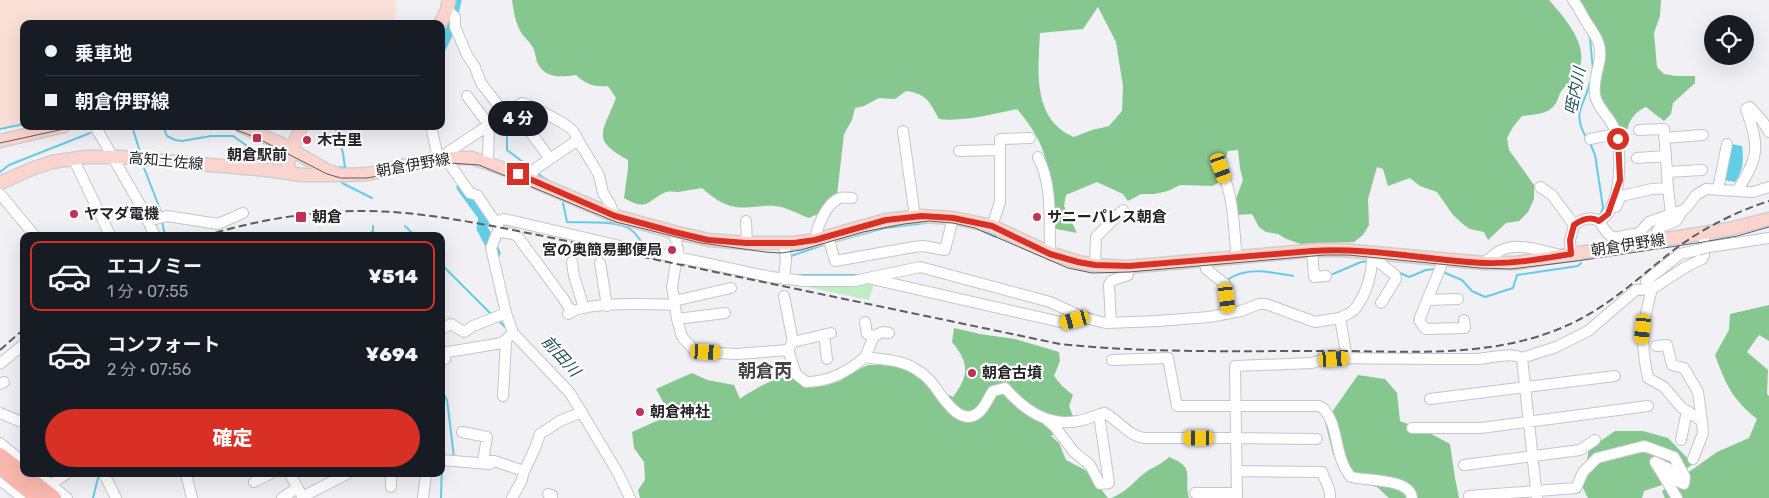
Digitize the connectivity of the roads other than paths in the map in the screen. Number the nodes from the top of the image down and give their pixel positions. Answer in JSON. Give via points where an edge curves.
{"nodes":[{"id":1,"x":1573,"y":0,"type":"edge"},
{"id":2,"x":450,"y":9,"type":"edge"},
{"id":3,"x":443,"y":20,"type":"edge"},
{"id":4,"x":467,"y":96,"type":"dead end"},
{"id":5,"x":509,"y":111,"type":"junction"},
{"id":6,"x":489,"y":125,"type":"junction"},
{"id":7,"x":47,"y":130,"type":"edge"},
{"id":8,"x":97,"y":130,"type":"edge"},
{"id":9,"x":249,"y":130,"type":"edge"},
{"id":10,"x":300,"y":130,"type":"edge"},
{"id":11,"x":432,"y":130,"type":"edge"},
{"id":12,"x":1639,"y":130,"type":"dead end"},
{"id":13,"x":903,"y":131,"type":"dead end"},
{"id":14,"x":1769,"y":132,"type":"edge"},
{"id":15,"x":1616,"y":134,"type":"junction"},
{"id":16,"x":1703,"y":135,"type":"dead end"},
{"id":17,"x":1030,"y":138,"type":"dead end"},
{"id":18,"x":1664,"y":138,"type":"junction"},
{"id":19,"x":1590,"y":139,"type":"dead end"},
{"id":20,"x":578,"y":140,"type":"junction"},
{"id":21,"x":0,"y":141,"type":"edge"},
{"id":22,"x":1727,"y":144,"type":"dead end"},
{"id":23,"x":291,"y":150,"type":"junction"},
{"id":24,"x":1000,"y":150,"type":"junction"},
{"id":25,"x":959,"y":151,"type":"dead end"},
{"id":26,"x":1666,"y":156,"type":"junction"},
{"id":27,"x":112,"y":157,"type":"junction"},
{"id":28,"x":1038,"y":157,"type":"dead end"},
{"id":29,"x":73,"y":158,"type":"junction"},
{"id":30,"x":443,"y":158,"type":"junction"},
{"id":31,"x":1637,"y":158,"type":"dead end"},
{"id":32,"x":550,"y":159,"type":"junction"},
{"id":33,"x":1215,"y":161,"type":"dead end"},
{"id":34,"x":488,"y":162,"type":"junction"},
{"id":35,"x":1702,"y":170,"type":"dead end"},
{"id":36,"x":1667,"y":172,"type":"junction"},
{"id":37,"x":286,"y":173,"type":"junction"},
{"id":38,"x":346,"y":175,"type":"junction"},
{"id":39,"x":529,"y":179,"type":"junction"},
{"id":40,"x":0,"y":183,"type":"edge"},
{"id":41,"x":1540,"y":187,"type":"dead end"},
{"id":42,"x":1769,"y":187,"type":"edge"},
{"id":43,"x":1668,"y":188,"type":"junction"},
{"id":44,"x":1718,"y":189,"type":"junction"},
{"id":45,"x":1737,"y":191,"type":"junction"},
{"id":46,"x":0,"y":194,"type":"edge"},
{"id":47,"x":852,"y":198,"type":"dead end"},
{"id":48,"x":1123,"y":210,"type":"dead end"},
{"id":49,"x":1683,"y":210,"type":"junction"},
{"id":50,"x":243,"y":214,"type":"dead end"},
{"id":51,"x":1608,"y":214,"type":"junction"},
{"id":52,"x":1672,"y":214,"type":"junction"},
{"id":53,"x":615,"y":216,"type":"junction"},
{"id":54,"x":915,"y":217,"type":"junction"},
{"id":55,"x":953,"y":218,"type":"junction"},
{"id":56,"x":746,"y":220,"type":"dead end"},
{"id":57,"x":1769,"y":220,"type":"edge"},
{"id":58,"x":148,"y":221,"type":"junction"},
{"id":59,"x":1599,"y":221,"type":"junction"},
{"id":60,"x":1574,"y":225,"type":"junction"},
{"id":61,"x":992,"y":226,"type":"junction"},
{"id":62,"x":498,"y":227,"type":"junction"},
{"id":63,"x":32,"y":232,"type":"edge"},
{"id":64,"x":109,"y":232,"type":"edge"},
{"id":65,"x":153,"y":232,"type":"edge"},
{"id":66,"x":674,"y":232,"type":"junction"},
{"id":67,"x":1704,"y":233,"type":"junction"},
{"id":68,"x":828,"y":236,"type":"junction"},
{"id":69,"x":1769,"y":238,"type":"edge"},
{"id":70,"x":815,"y":240,"type":"junction"},
{"id":71,"x":1655,"y":240,"type":"junction"},
{"id":72,"x":747,"y":243,"type":"junction"},
{"id":73,"x":784,"y":244,"type":"junction"},
{"id":74,"x":1312,"y":251,"type":"junction"},
{"id":75,"x":1050,"y":254,"type":"junction"},
{"id":76,"x":1567,"y":255,"type":"junction"},
{"id":77,"x":1237,"y":258,"type":"junction"},
{"id":78,"x":677,"y":259,"type":"junction"},
{"id":79,"x":1376,"y":259,"type":"junction"},
{"id":80,"x":1204,"y":260,"type":"junction"},
{"id":81,"x":572,"y":262,"type":"dead end"},
{"id":82,"x":600,"y":263,"type":"dead end"},
{"id":83,"x":1095,"y":265,"type":"junction"},
{"id":84,"x":1129,"y":266,"type":"junction"},
{"id":85,"x":1442,"y":266,"type":"junction"},
{"id":86,"x":1326,"y":276,"type":"dead end"},
{"id":87,"x":870,"y":278,"type":"junction"},
{"id":88,"x":784,"y":279,"type":"junction"},
{"id":89,"x":731,"y":288,"type":"dead end"},
{"id":90,"x":1652,"y":289,"type":"junction"},
{"id":91,"x":784,"y":296,"type":"dead end"},
{"id":92,"x":1458,"y":299,"type":"dead end"},
{"id":93,"x":1427,"y":300,"type":"junction"},
{"id":94,"x":1381,"y":302,"type":"dead end"},
{"id":95,"x":674,"y":303,"type":"junction"},
{"id":96,"x":607,"y":306,"type":"junction"},
{"id":97,"x":584,"y":308,"type":"junction"},
{"id":98,"x":506,"y":313,"type":"junction"},
{"id":99,"x":724,"y":313,"type":"dead end"},
{"id":100,"x":1229,"y":313,"type":"junction"},
{"id":101,"x":1085,"y":318,"type":"junction"},
{"id":102,"x":1340,"y":318,"type":"junction"},
{"id":103,"x":677,"y":319,"type":"junction"},
{"id":104,"x":1464,"y":320,"type":"dead end"},
{"id":105,"x":865,"y":322,"type":"dead end"},
{"id":106,"x":1111,"y":323,"type":"junction"},
{"id":107,"x":445,"y":327,"type":"edge"},
{"id":108,"x":889,"y":333,"type":"dead end"},
{"id":109,"x":510,"y":336,"type":"junction"},
{"id":110,"x":874,"y":336,"type":"junction"},
{"id":111,"x":791,"y":346,"type":"junction"},
{"id":112,"x":1656,"y":346,"type":"dead end"},
{"id":113,"x":20,"y":347,"type":"edge"},
{"id":114,"x":445,"y":353,"type":"edge"},
{"id":115,"x":865,"y":357,"type":"junction"},
{"id":116,"x":1347,"y":358,"type":"junction"},
{"id":117,"x":1522,"y":358,"type":"junction"},
{"id":118,"x":827,"y":359,"type":"dead end"},
{"id":119,"x":1112,"y":360,"type":"dead end"},
{"id":120,"x":0,"y":364,"type":"edge"},
{"id":121,"x":917,"y":370,"type":"junction"},
{"id":122,"x":1615,"y":376,"type":"dead end"},
{"id":123,"x":938,"y":377,"type":"dead end"},
{"id":124,"x":1524,"y":386,"type":"junction"},
{"id":125,"x":503,"y":396,"type":"dead end"},
{"id":126,"x":1430,"y":398,"type":"dead end"},
{"id":127,"x":1235,"y":406,"type":"junction"},
{"id":128,"x":1648,"y":406,"type":"dead end"},
{"id":129,"x":1687,"y":411,"type":"junction"},
{"id":130,"x":582,"y":412,"type":"junction"},
{"id":131,"x":0,"y":413,"type":"edge"},
{"id":132,"x":1099,"y":414,"type":"junction"},
{"id":133,"x":1047,"y":419,"type":"junction"},
{"id":134,"x":1529,"y":421,"type":"junction"},
{"id":135,"x":1702,"y":421,"type":"junction"},
{"id":136,"x":20,"y":422,"type":"edge"},
{"id":137,"x":1412,"y":428,"type":"dead end"},
{"id":138,"x":462,"y":432,"type":"dead end"},
{"id":139,"x":1236,"y":438,"type":"junction"},
{"id":140,"x":1317,"y":439,"type":"dead end"},
{"id":141,"x":1595,"y":440,"type":"dead end"},
{"id":142,"x":1681,"y":440,"type":"dead end"},
{"id":143,"x":0,"y":443,"type":"edge"},
{"id":144,"x":0,"y":455,"type":"edge"},
{"id":145,"x":1532,"y":456,"type":"junction"},
{"id":146,"x":1693,"y":459,"type":"dead end"},
{"id":147,"x":445,"y":460,"type":"edge"},
{"id":148,"x":1464,"y":465,"type":"dead end"},
{"id":149,"x":0,"y":468,"type":"edge"},
{"id":150,"x":1237,"y":471,"type":"junction"},
{"id":151,"x":524,"y":473,"type":"junction"},
{"id":152,"x":19,"y":476,"type":"edge"},
{"id":153,"x":21,"y":477,"type":"edge"},
{"id":154,"x":40,"y":477,"type":"edge"},
{"id":155,"x":64,"y":477,"type":"edge"},
{"id":156,"x":106,"y":477,"type":"edge"},
{"id":157,"x":187,"y":477,"type":"edge"},
{"id":158,"x":264,"y":477,"type":"edge"},
{"id":159,"x":292,"y":477,"type":"edge"},
{"id":160,"x":340,"y":477,"type":"edge"},
{"id":161,"x":391,"y":477,"type":"edge"},
{"id":162,"x":426,"y":477,"type":"edge"},
{"id":163,"x":0,"y":480,"type":"edge"},
{"id":164,"x":254,"y":482,"type":"dead end"},
{"id":165,"x":391,"y":487,"type":"dead end"},
{"id":166,"x":52,"y":491,"type":"edge"},
{"id":167,"x":1194,"y":493,"type":"dead end"},
{"id":168,"x":301,"y":494,"type":"edge"},
{"id":169,"x":1536,"y":494,"type":"edge"},
{"id":170,"x":1237,"y":495,"type":"edge"},
{"id":171,"x":1469,"y":496,"type":"dead end"},
{"id":172,"x":23,"y":498,"type":"edge"},
{"id":173,"x":37,"y":498,"type":"edge"},
{"id":174,"x":67,"y":498,"type":"edge"},
{"id":175,"x":116,"y":498,"type":"edge"},
{"id":176,"x":192,"y":498,"type":"edge"},
{"id":177,"x":282,"y":498,"type":"edge"},
{"id":178,"x":423,"y":498,"type":"edge"},
{"id":179,"x":512,"y":498,"type":"edge"},
{"id":180,"x":630,"y":498,"type":"edge"},
{"id":181,"x":1330,"y":498,"type":"edge"},
{"id":182,"x":1412,"y":498,"type":"edge"},
{"id":183,"x":1677,"y":498,"type":"edge"}],
"edges":[{"from":1,"to":15,"type":"street","via":[[1598,40],[1597,101]]},
{"from":2,"to":3,"type":"main road"},
{"from":2,"to":5,"type":"street","via":[[481,83]]},
{"from":4,"to":6,"type":"street"},
{"from":5,"to":6,"type":"street"},
{"from":5,"to":20,"type":"street","via":[[522,104],[533,107],[572,129]]},
{"from":5,"to":32,"type":"street"},
{"from":6,"to":30,"type":"street"},
{"from":6,"to":34,"type":"street"},
{"from":7,"to":21,"type":"main road"},
{"from":8,"to":27,"type":"street"},
{"from":9,"to":23,"type":"main road"},
{"from":10,"to":23,"type":"main road"},
{"from":11,"to":30,"type":"street"},
{"from":12,"to":18,"type":"street","via":[[1664,128]]},
{"from":13,"to":54,"type":"street"},
{"from":14,"to":45,"type":"street","via":[[1750,107],[1746,110],[1756,138],[1755,154],[1751,170]]},
{"from":15,"to":19,"type":"street"},
{"from":15,"to":51,"type":"street","via":[[1620,180]]},
{"from":16,"to":18,"type":"street"},
{"from":17,"to":24,"type":"street","via":[[1001,138]]},
{"from":18,"to":26,"type":"street"},
{"from":20,"to":32,"type":"street"},
{"from":20,"to":53,"type":"street","via":[[599,175],[603,193]]},
{"from":22,"to":44,"type":"street"},
{"from":23,"to":37,"type":"main road"},
{"from":23,"to":38,"type":"main road","via":[[328,170]]},
{"from":24,"to":25,"type":"street"},
{"from":24,"to":61,"type":"street","via":[[1000,202]]},
{"from":26,"to":31,"type":"street"},
{"from":26,"to":36,"type":"street"},
{"from":27,"to":29,"type":"main road","name":"高知土佐線"},
{"from":27,"to":37,"type":"main road","name":"高知土佐線"},
{"from":27,"to":58,"type":"street"},
{"from":28,"to":75,"type":"street","via":[[1047,182]]},
{"from":29,"to":40,"type":"main road","name":"高知土佐線","via":[[31,169]]},
{"from":29,"to":64,"type":"street"},
{"from":30,"to":34,"type":"main road","name":"朝倉伊野線","via":[[472,158]]},
{"from":30,"to":38,"type":"main road","name":"朝倉伊野線","via":[[368,174]]},
{"from":30,"to":62,"type":"street","via":[[470,192],[477,195]]},
{"from":32,"to":39,"type":"street","via":[[535,169]]},
{"from":33,"to":77,"type":"street","via":[[1221,168],[1228,191]]},
{"from":34,"to":39,"type":"main road","name":"朝倉伊野線"},
{"from":35,"to":36,"type":"street"},
{"from":36,"to":43,"type":"street"},
{"from":37,"to":38,"type":"main road","name":"朝倉伊野線"},
{"from":39,"to":53,"type":"main road","name":"朝倉伊野線"},
{"from":41,"to":60,"type":"street","via":[[1552,195]]},
{"from":42,"to":45,"type":"street","via":[[1753,192]]},
{"from":43,"to":51,"type":"street","via":[[1621,196],[1616,208]]},
{"from":43,"to":52,"type":"street"},
{"from":44,"to":45,"type":"street"},
{"from":44,"to":49,"type":"street","via":[[1700,191]]},
{"from":46,"to":63,"type":"street"},
{"from":47,"to":70,"type":"street","via":[[839,198],[834,202],[821,221]]},
{"from":48,"to":83,"type":"street","via":[[1096,237]]},
{"from":49,"to":52,"type":"street"},
{"from":49,"to":71,"type":"street","via":[[1676,221],[1661,227]]},
{"from":50,"to":58,"type":"street","via":[[218,224],[167,216]]},
{"from":51,"to":59,"type":"street"},
{"from":52,"to":59,"type":"street","via":[[1649,222],[1639,234],[1614,238]]},
{"from":53,"to":66,"type":"main road","name":"朝倉伊野線"},
{"from":54,"to":55,"type":"main road","name":"朝倉伊野線"},
{"from":54,"to":68,"type":"main road","name":"朝倉伊野線","via":[[886,220]]},
{"from":55,"to":61,"type":"main road","name":"朝倉伊野線"},
{"from":55,"to":68,"type":"street","via":[[945,250],[923,246],[835,261]]},
{"from":56,"to":72,"type":"street"},
{"from":57,"to":67,"type":"main road","name":"朝倉伊野線"},
{"from":58,"to":65,"type":"street"},
{"from":59,"to":60,"type":"street","via":[[1587,218]]},
{"from":60,"to":76,"type":"street"},
{"from":61,"to":75,"type":"main road","name":"朝倉伊野線"},
{"from":62,"to":78,"type":"street","via":[[504,219]]},
{"from":62,"to":97,"type":"street","via":[[518,237],[563,298],[569,313]]},
{"from":62,"to":98,"type":"street","via":[[492,247]]},
{"from":66,"to":72,"type":"main road","name":"朝倉伊野線","via":[[708,240]]},
{"from":66,"to":78,"type":"street"},
{"from":67,"to":71,"type":"main road","name":"朝倉伊野線"},
{"from":67,"to":90,"type":"street","via":[[1702,259]]},
{"from":68,"to":70,"type":"main road","name":"朝倉伊野線"},
{"from":69,"to":90,"type":"street","bridge":true,"via":[[1680,254],[1646,281]]},
{"from":70,"to":73,"type":"main road","name":"朝倉伊野線"},
{"from":71,"to":76,"type":"main road","name":"朝倉伊野線"},
{"from":72,"to":73,"type":"main road","name":"朝倉伊野線"},
{"from":73,"to":88,"type":"street"},
{"from":74,"to":77,"type":"main road","name":"朝倉伊野線"},
{"from":74,"to":79,"type":"main road","name":"朝倉伊野線","via":[[1342,250]]},
{"from":74,"to":86,"type":"street","via":[[1309,277]]},
{"from":75,"to":83,"type":"main road","name":"朝倉伊野線"},
{"from":76,"to":85,"type":"main road","name":"朝倉伊野線","via":[[1516,263]]},
{"from":77,"to":80,"type":"main road","name":"朝倉伊野線"},
{"from":78,"to":88,"type":"street"},
{"from":78,"to":95,"type":"street","via":[[672,287]]},
{"from":79,"to":85,"type":"main road","name":"朝倉伊野線"},
{"from":79,"to":94,"type":"street","via":[[1396,279]]},
{"from":79,"to":102,"type":"street","via":[[1352,312]]},
{"from":80,"to":84,"type":"main road","name":"朝倉伊野線"},
{"from":80,"to":100,"type":"street","via":[[1208,270],[1225,284]]},
{"from":81,"to":97,"type":"street"},
{"from":82,"to":96,"type":"street"},
{"from":83,"to":84,"type":"main road","name":"朝倉伊野線"},
{"from":84,"to":106,"type":"street","via":[[1128,275],[1111,281],[1109,285]]},
{"from":85,"to":93,"type":"street"},
{"from":87,"to":88,"type":"street","via":[[854,281]]},
{"from":87,"to":101,"type":"street","via":[[1065,323]]},
{"from":87,"to":101,"type":"street","via":[[920,267],[1050,302]]},
{"from":89,"to":95,"type":"street"},
{"from":90,"to":117,"type":"street","via":[[1636,290],[1588,331],[1556,347]]},
{"from":90,"to":129,"type":"street","via":[[1642,342],[1648,378],[1664,388]]},
{"from":91,"to":111,"type":"street"},
{"from":92,"to":93,"type":"street"},
{"from":93,"to":104,"type":"street","via":[[1419,320],[1425,329],[1465,328]]},
{"from":95,"to":96,"type":"street"},
{"from":95,"to":103,"type":"street"},
{"from":96,"to":97,"type":"street"},
{"from":98,"to":107,"type":"street","via":[[464,332],[451,324]]},
{"from":98,"to":109,"type":"street"},
{"from":99,"to":103,"type":"street"},
{"from":100,"to":102,"type":"street","via":[[1262,304],[1315,322]]},
{"from":100,"to":106,"type":"street"},
{"from":101,"to":106,"type":"street"},
{"from":102,"to":116,"type":"street"},
{"from":103,"to":111,"type":"street","via":[[682,337],[696,352],[737,354]]},
{"from":105,"to":110,"type":"street","via":[[867,334]]},
{"from":108,"to":110,"type":"street"},
{"from":109,"to":114,"type":"street","via":[[502,343]]},
{"from":109,"to":125,"type":"street"},
{"from":109,"to":130,"type":"street","via":[[564,386]]},
{"from":110,"to":115,"type":"street"},
{"from":111,"to":115,"type":"street","via":[[796,374],[806,382],[836,376]]},
{"from":111,"to":118,"type":"street","via":[[828,334]]},
{"from":112,"to":135,"type":"street","via":[[1667,345],[1672,365],[1684,368],[1698,392]]},
{"from":113,"to":120,"type":"street"},
{"from":115,"to":121,"type":"street","via":[[900,362]]},
{"from":116,"to":117,"type":"street","via":[[1474,359],[1514,354]]},
{"from":116,"to":127,"type":"street","via":[[1235,366]]},
{"from":117,"to":124,"type":"street"},
{"from":119,"to":127,"type":"street","via":[[1168,358],[1177,406]]},
{"from":121,"to":123,"type":"street"},
{"from":121,"to":133,"type":"street","via":[[930,380],[952,409],[964,416],[976,415],[993,391],[1005,388],[1026,410]]},
{"from":122,"to":124,"type":"street"},
{"from":124,"to":126,"type":"street"},
{"from":124,"to":134,"type":"street"},
{"from":127,"to":139,"type":"street"},
{"from":127,"to":182,"type":"street","via":[[1319,406],[1332,423],[1342,462],[1351,477],[1404,486],[1412,493]]},
{"from":128,"to":134,"type":"street"},
{"from":129,"to":135,"type":"street"},
{"from":129,"to":142,"type":"street"},
{"from":130,"to":151,"type":"street","via":[[540,434]]},
{"from":130,"to":180,"type":"street"},
{"from":131,"to":136,"type":"street"},
{"from":132,"to":133,"type":"street","via":[[1074,422],[1060,423]]},
{"from":132,"to":133,"type":"street","via":[[1109,483],[1100,484],[1090,465],[1074,452]]},
{"from":132,"to":139,"type":"street","via":[[1113,418],[1136,437]]},
{"from":134,"to":137,"type":"street","via":[[1481,428]]},
{"from":134,"to":145,"type":"street"},
{"from":135,"to":146,"type":"street","via":[[1703,434]]},
{"from":138,"to":151,"type":"street","via":[[487,437],[483,461],[494,461]]},
{"from":139,"to":140,"type":"street"},
{"from":139,"to":150,"type":"street"},
{"from":141,"to":145,"type":"street","via":[[1580,450]]},
{"from":143,"to":152,"type":"street"},
{"from":144,"to":152,"type":"highway"},
{"from":145,"to":148,"type":"street"},
{"from":145,"to":169,"type":"street"},
{"from":147,"to":151,"type":"street","via":[[492,464]]},
{"from":149,"to":152,"type":"highway"},
{"from":150,"to":170,"type":"street"},
{"from":150,"to":181,"type":"street","via":[[1322,472]]},
{"from":151,"to":179,"type":"street"},
{"from":152,"to":163,"type":"street"},
{"from":152,"to":172,"type":"street"},
{"from":152,"to":173,"type":"highway"},
{"from":153,"to":166,"type":"highway"},
{"from":154,"to":166,"type":"street"},
{"from":155,"to":166,"type":"street"},
{"from":156,"to":175,"type":"street"},
{"from":157,"to":176,"type":"street"},
{"from":158,"to":164,"type":"street"},
{"from":159,"to":168,"type":"street"},
{"from":160,"to":168,"type":"street"},
{"from":161,"to":165,"type":"street"},
{"from":162,"to":178,"type":"street"},
{"from":166,"to":174,"type":"street"},
{"from":167,"to":170,"type":"street"},
{"from":168,"to":177,"type":"street"},
{"from":169,"to":171,"type":"street"},
{"from":169,"to":183,"type":"street","via":[[1576,488],[1583,472],[1597,458],[1644,446],[1674,456],[1685,477],[1684,484],[1671,470],[1655,462]]}]}
